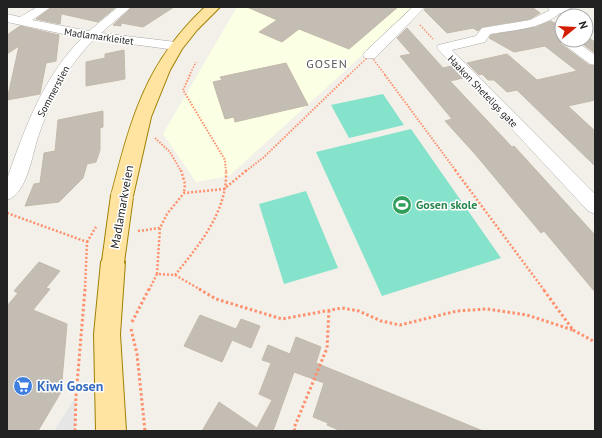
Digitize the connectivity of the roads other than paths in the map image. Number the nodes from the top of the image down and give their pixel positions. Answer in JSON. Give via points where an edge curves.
{"nodes":[{"id":1,"x":45,"y":7,"type":"edge"},
{"id":2,"x":125,"y":7,"type":"edge"},
{"id":3,"x":214,"y":7,"type":"edge"},
{"id":4,"x":419,"y":7,"type":"edge"},
{"id":5,"x":554,"y":13,"type":"edge"},
{"id":6,"x":12,"y":21,"type":"edge"},
{"id":7,"x":539,"y":21,"type":"junction"},
{"id":8,"x":554,"y":32,"type":"edge"},
{"id":9,"x":92,"y":36,"type":"junction"},
{"id":10,"x":176,"y":46,"type":"junction"},
{"id":11,"x":577,"y":48,"type":"edge"},
{"id":12,"x":370,"y":55,"type":"road end"},
{"id":13,"x":595,"y":61,"type":"edge"},
{"id":14,"x":7,"y":193,"type":"edge"},
{"id":15,"x":595,"y":206,"type":"edge"},
{"id":16,"x":111,"y":431,"type":"edge"}],
"edges":[{"from":1,"to":6,"type":"street","name":"Madlamarkleitet"},
{"from":2,"to":9,"type":"street","name":"Sommerstien"},
{"from":3,"to":10,"type":"main road","name":"Madlamarkveien"},
{"from":4,"to":12,"type":"street"},
{"from":5,"to":7,"type":"street","name":"Haakon Sheteligs gate"},
{"from":6,"to":9,"type":"street","name":"Madlamarkleitet"},
{"from":7,"to":8,"type":"street"},
{"from":7,"to":15,"type":"street","name":"Haakon Sheteligs gate","via":[[486,31],[481,39],[442,48]]},
{"from":9,"to":10,"type":"street","name":"Madlamarkleitet"},
{"from":9,"to":14,"type":"street","name":"Sommerstien","via":[[73,54],[55,81],[30,138],[19,176]]},
{"from":10,"to":16,"type":"main road","name":"Madlamarkveien","bridge":true,"via":[[155,81],[137,132],[122,196],[107,334]]},
{"from":11,"to":13,"type":"street"}]}
